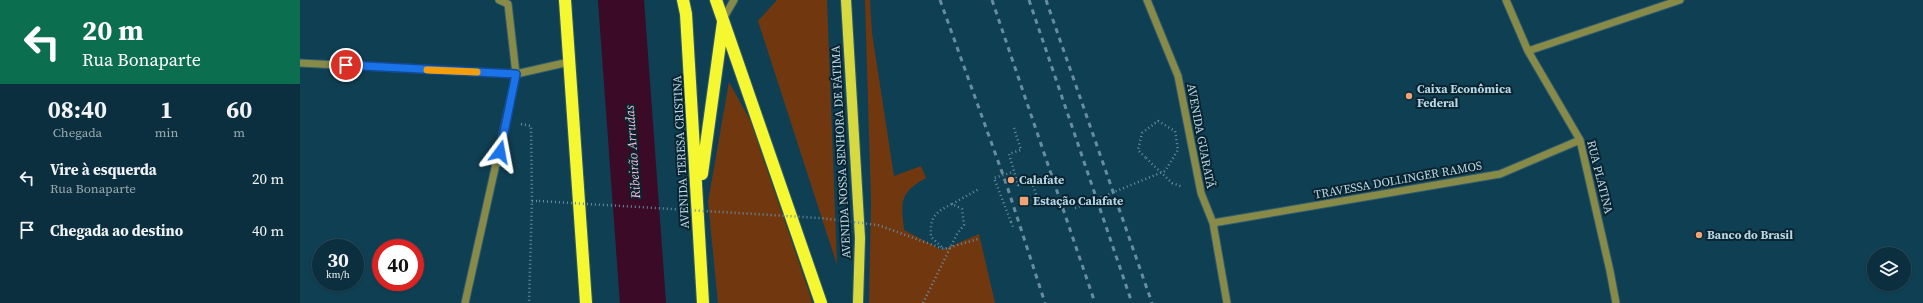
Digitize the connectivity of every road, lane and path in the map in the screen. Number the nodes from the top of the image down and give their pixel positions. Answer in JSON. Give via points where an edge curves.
{"nodes":[{"id":1,"x":499,"y":0,"type":"edge"},
{"id":2,"x":565,"y":0,"type":"edge"},
{"id":3,"x":683,"y":0,"type":"edge"},
{"id":4,"x":716,"y":0,"type":"edge"},
{"id":5,"x":734,"y":0,"type":"edge"},
{"id":6,"x":846,"y":0,"type":"edge"},
{"id":7,"x":1147,"y":0,"type":"edge"},
{"id":8,"x":1506,"y":0,"type":"edge"},
{"id":9,"x":1680,"y":0,"type":"edge"},
{"id":10,"x":508,"y":2,"type":"edge"},
{"id":11,"x":723,"y":19,"type":"junction"},
{"id":12,"x":1528,"y":51,"type":"junction"},
{"id":13,"x":569,"y":62,"type":"junction"},
{"id":14,"x":300,"y":63,"type":"edge"},
{"id":15,"x":516,"y":74,"type":"junction"},
{"id":16,"x":531,"y":126,"type":"dead end"},
{"id":17,"x":1014,"y":128,"type":"dead end"},
{"id":18,"x":1580,"y":140,"type":"junction"},
{"id":19,"x":1013,"y":172,"type":"junction"},
{"id":20,"x":979,"y":189,"type":"dead end"},
{"id":21,"x":1201,"y":193,"type":"junction"},
{"id":22,"x":698,"y":201,"type":"junction"},
{"id":23,"x":532,"y":202,"type":"junction"},
{"id":24,"x":952,"y":204,"type":"junction"},
{"id":25,"x":1039,"y":204,"type":"dead end"},
{"id":26,"x":1075,"y":208,"type":"dead end"},
{"id":27,"x":1213,"y":223,"type":"junction"},
{"id":28,"x":1013,"y":228,"type":"dead end"},
{"id":29,"x":978,"y":239,"type":"dead end"},
{"id":30,"x":944,"y":249,"type":"junction"},
{"id":31,"x":584,"y":264,"type":"junction"},
{"id":32,"x":465,"y":303,"type":"edge"},
{"id":33,"x":529,"y":303,"type":"edge"},
{"id":34,"x":580,"y":303,"type":"edge"},
{"id":35,"x":586,"y":303,"type":"edge"},
{"id":36,"x":703,"y":303,"type":"edge"},
{"id":37,"x":821,"y":303,"type":"edge"},
{"id":38,"x":858,"y":303,"type":"edge"},
{"id":39,"x":923,"y":303,"type":"edge"},
{"id":40,"x":1227,"y":303,"type":"edge"},
{"id":41,"x":1616,"y":303,"type":"edge"}],
"edges":[{"from":1,"to":10,"type":"street"},
{"from":2,"to":13,"type":"highway"},
{"from":3,"to":22,"type":"highway","name":"AVENIDA TERESA CRISTINA"},
{"from":4,"to":11,"type":"highway"},
{"from":5,"to":11,"type":"street"},
{"from":6,"to":38,"type":"main road","name":"AVENIDA NOSSA SENHORA DE FÁTIMA","via":[[860,238]]},
{"from":7,"to":21,"type":"street","name":"AVENIDA GUARATÃ","via":[[1178,76]]},
{"from":8,"to":12,"type":"street","name":"RUA PLATINA"},
{"from":9,"to":12,"type":"street"},
{"from":10,"to":15,"type":"street"},
{"from":11,"to":22,"type":"highway"},
{"from":11,"to":37,"type":"highway"},
{"from":12,"to":18,"type":"street","name":"RUA PLATINA"},
{"from":13,"to":15,"type":"street"},
{"from":13,"to":31,"type":"highway"},
{"from":14,"to":15,"type":"street"},
{"from":15,"to":32,"type":"street"},
{"from":16,"to":23,"type":"path"},
{"from":17,"to":19,"type":"path","via":[[1021,150],[1009,154]]},
{"from":18,"to":27,"type":"street","name":"TRAVESSA DOLLINGER RAMOS","via":[[1500,174]]},
{"from":18,"to":41,"type":"street","name":"RUA PLATINA"},
{"from":19,"to":25,"type":"path","via":[[1018,185],[1031,180]]},
{"from":19,"to":28,"type":"path","bridge":true,"via":[[994,178]]},
{"from":20,"to":24,"type":"path"},
{"from":21,"to":26,"type":"path","bridge":true,"via":[[1172,183],[1146,158],[1138,150],[1142,133],[1158,121],[1174,131],[1178,150],[1165,170]]},
{"from":21,"to":27,"type":"street","name":"AVENIDA GUARATÃ"},
{"from":22,"to":36,"type":"highway","name":"AVENIDA TERESA CRISTINA"},
{"from":23,"to":30,"type":"path","bridge":true,"via":[[820,218],[878,225]]},
{"from":23,"to":33,"type":"path"},
{"from":24,"to":30,"type":"path","via":[[937,211],[931,222],[931,237]]},
{"from":24,"to":39,"type":"path","via":[[962,209],[964,225],[957,234]]},
{"from":27,"to":40,"type":"street","name":"AVENIDA GUARATÃ"},
{"from":29,"to":30,"type":"path","bridge":true},
{"from":31,"to":34,"type":"main road"},
{"from":31,"to":35,"type":"highway"}]}
